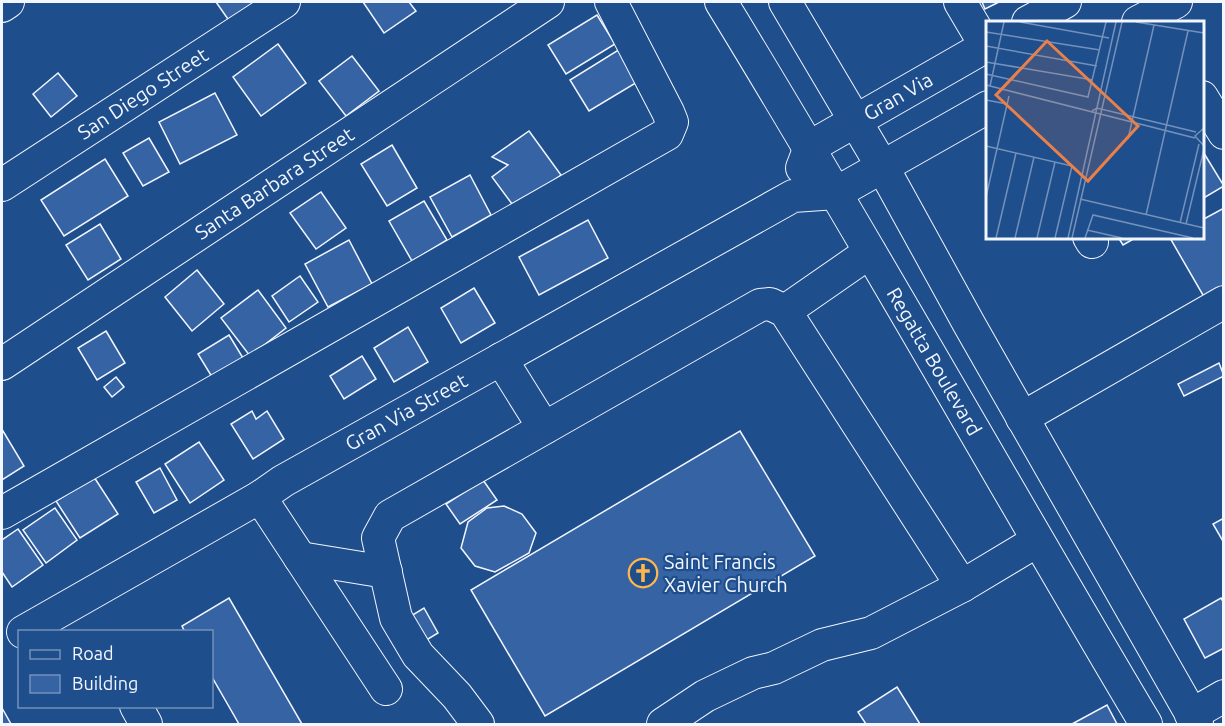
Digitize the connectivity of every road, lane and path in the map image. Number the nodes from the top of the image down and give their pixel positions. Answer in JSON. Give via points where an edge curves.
{"nodes":[{"id":1,"x":8,"y":2,"type":"edge"},
{"id":2,"x":284,"y":2,"type":"edge"},
{"id":3,"x":548,"y":2,"type":"edge"},
{"id":4,"x":611,"y":2,"type":"edge"},
{"id":5,"x":721,"y":2,"type":"edge"},
{"id":6,"x":785,"y":2,"type":"edge"},
{"id":7,"x":960,"y":2,"type":"edge"},
{"id":8,"x":1065,"y":2,"type":"edge"},
{"id":9,"x":2,"y":6,"type":"edge"},
{"id":10,"x":1030,"y":21,"type":"edge"},
{"id":11,"x":986,"y":44,"type":"edge"},
{"id":12,"x":986,"y":47,"type":"edge"},
{"id":13,"x":1204,"y":99,"type":"edge"},
{"id":14,"x":986,"y":108,"type":"edge"},
{"id":15,"x":856,"y":120,"type":"junction"},
{"id":16,"x":1224,"y":133,"type":"edge"},
{"id":17,"x":810,"y":147,"type":"junction"},
{"id":18,"x":882,"y":166,"type":"junction"},
{"id":19,"x":2,"y":184,"type":"edge"},
{"id":20,"x":836,"y":193,"type":"junction"},
{"id":21,"x":792,"y":196,"type":"junction"},
{"id":22,"x":870,"y":252,"type":"junction"},
{"id":23,"x":1224,"y":302,"type":"edge"},
{"id":24,"x":785,"y":311,"type":"junction"},
{"id":25,"x":501,"y":359,"type":"junction"},
{"id":26,"x":2,"y":364,"type":"edge"},
{"id":27,"x":1022,"y":418,"type":"junction"},
{"id":28,"x":544,"y":428,"type":"junction"},
{"id":29,"x":260,"y":497,"type":"junction"},
{"id":30,"x":2,"y":513,"type":"edge"},
{"id":31,"x":1037,"y":541,"type":"junction"},
{"id":32,"x":300,"y":558,"type":"junction"},
{"id":33,"x":386,"y":572,"type":"junction"},
{"id":34,"x":962,"y":586,"type":"junction"},
{"id":35,"x":25,"y":630,"type":"edge"},
{"id":36,"x":18,"y":634,"type":"edge"},
{"id":37,"x":2,"y":644,"type":"edge"},
{"id":38,"x":386,"y":689,"type":"dead end"},
{"id":39,"x":1224,"y":696,"type":"edge"},
{"id":40,"x":1194,"y":720,"type":"edge"},
{"id":41,"x":478,"y":724,"type":"edge"},
{"id":42,"x":663,"y":724,"type":"edge"},
{"id":43,"x":1146,"y":724,"type":"edge"}],
"edges":[{"from":1,"to":9,"type":"street"},
{"from":2,"to":19,"type":"street","name":"San Diego Street"},
{"from":3,"to":26,"type":"street","name":"Santa Barbara Street"},
{"from":4,"to":30,"type":"street","via":[[668,112],[672,122],[667,134]]},
{"from":5,"to":17,"type":"street","name":"Regatta Boulevard"},
{"from":6,"to":15,"type":"street"},
{"from":7,"to":11,"type":"street"},
{"from":8,"to":10,"type":"street"},
{"from":12,"to":15,"type":"street","name":"Gran Via"},
{"from":13,"to":16,"type":"street"},
{"from":14,"to":18,"type":"street"},
{"from":15,"to":17,"type":"street","name":"Gran Via"},
{"from":15,"to":18,"type":"street"},
{"from":17,"to":20,"type":"street","name":"Regatta Boulevard"},
{"from":17,"to":21,"type":"street"},
{"from":18,"to":20,"type":"street"},
{"from":18,"to":27,"type":"street"},
{"from":20,"to":21,"type":"street","name":"Gran Via Street"},
{"from":20,"to":22,"type":"street","name":"Regatta Boulevard"},
{"from":21,"to":25,"type":"street","name":"Gran Via Street"},
{"from":22,"to":24,"type":"street"},
{"from":22,"to":31,"type":"street","name":"Regatta Boulevard"},
{"from":23,"to":27,"type":"street"},
{"from":24,"to":28,"type":"street","via":[[770,304],[760,305]]},
{"from":24,"to":34,"type":"street"},
{"from":25,"to":28,"type":"street"},
{"from":25,"to":29,"type":"street","name":"Gran Via Street"},
{"from":27,"to":40,"type":"street"},
{"from":28,"to":33,"type":"street","via":[[390,516],[378,538]]},
{"from":29,"to":32,"type":"street"},
{"from":29,"to":35,"type":"street","name":"Gran Via Street"},
{"from":31,"to":34,"type":"street"},
{"from":31,"to":43,"type":"street","name":"Regatta Boulevard"},
{"from":32,"to":33,"type":"street"},
{"from":32,"to":38,"type":"street"},
{"from":33,"to":41,"type":"street","via":[[396,618],[418,655],[458,696]]},
{"from":34,"to":42,"type":"street","via":[[871,633],[822,645],[774,668],[753,673],[705,696]]},
{"from":36,"to":37,"type":"street","name":"Gran Via Street"},
{"from":39,"to":40,"type":"street"}]}
